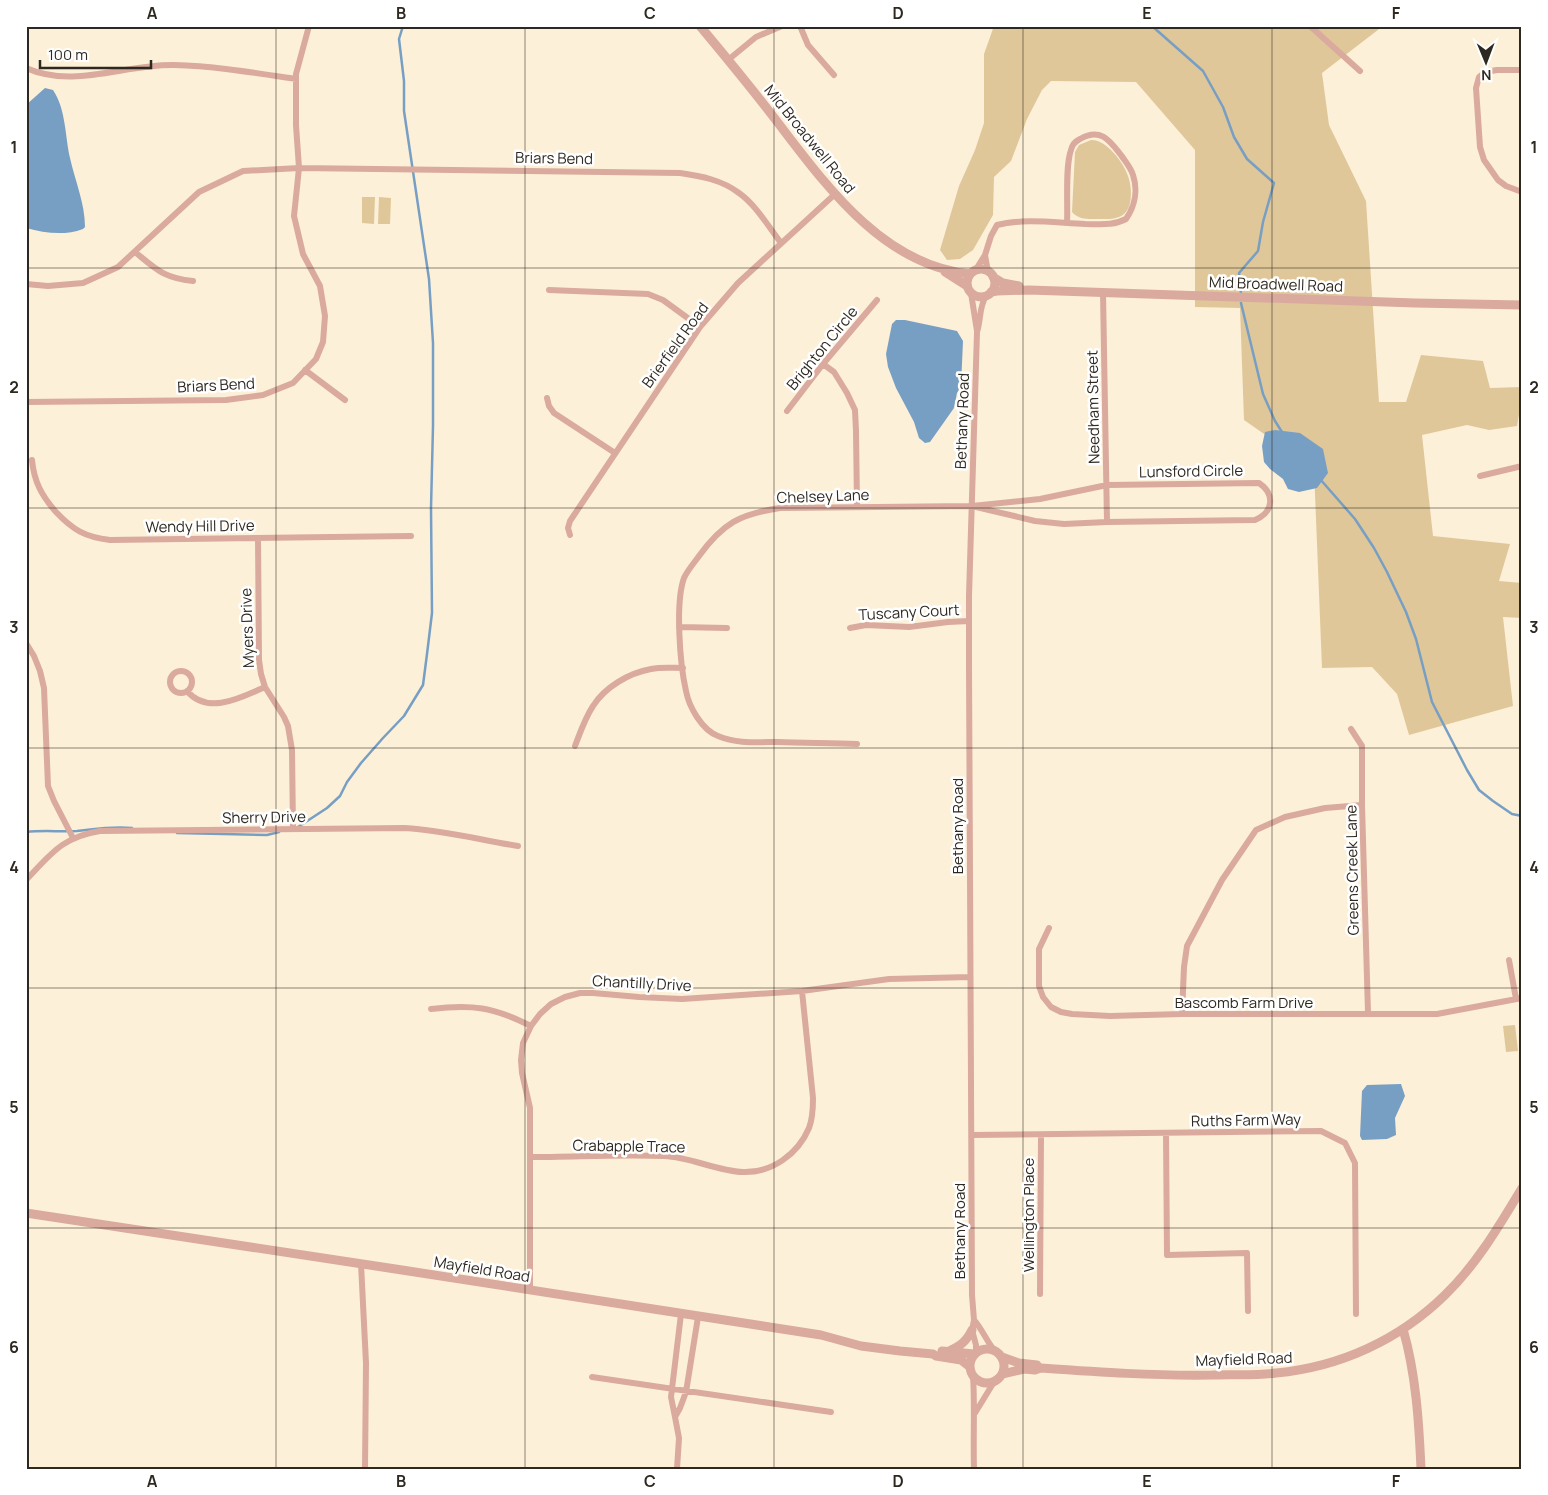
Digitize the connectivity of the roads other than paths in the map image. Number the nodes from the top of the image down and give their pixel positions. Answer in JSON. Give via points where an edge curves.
{"nodes":[{"id":1,"x":309,"y":26,"type":"edge"},
{"id":2,"x":700,"y":26,"type":"edge"},
{"id":3,"x":782,"y":26,"type":"edge"},
{"id":4,"x":800,"y":26,"type":"edge"},
{"id":5,"x":1310,"y":26,"type":"edge"},
{"id":6,"x":728,"y":60,"type":"junction"},
{"id":7,"x":26,"y":68,"type":"edge"},
{"id":8,"x":1522,"y":70,"type":"edge"},
{"id":9,"x":1360,"y":71,"type":"dead end"},
{"id":10,"x":834,"y":75,"type":"dead end"},
{"id":11,"x":296,"y":79,"type":"junction"},
{"id":12,"x":299,"y":168,"type":"junction"},
{"id":13,"x":1522,"y":192,"type":"edge"},
{"id":14,"x":834,"y":194,"type":"junction"},
{"id":15,"x":1067,"y":223,"type":"junction"},
{"id":16,"x":781,"y":243,"type":"junction"},
{"id":17,"x":135,"y":252,"type":"junction"},
{"id":18,"x":985,"y":255,"type":"junction"},
{"id":19,"x":939,"y":268,"type":"junction"},
{"id":20,"x":973,"y":272,"type":"junction"},
{"id":21,"x":990,"y":274,"type":"junction"},
{"id":22,"x":193,"y":281,"type":"dead end"},
{"id":23,"x":26,"y":284,"type":"edge"},
{"id":24,"x":969,"y":289,"type":"junction"},
{"id":25,"x":549,"y":290,"type":"dead end"},
{"id":26,"x":1029,"y":290,"type":"junction"},
{"id":27,"x":1104,"y":292,"type":"junction"},
{"id":28,"x":989,"y":294,"type":"junction"},
{"id":29,"x":877,"y":300,"type":"dead end"},
{"id":30,"x":1522,"y":305,"type":"edge"},
{"id":31,"x":700,"y":327,"type":"junction"},
{"id":32,"x":977,"y":332,"type":"junction"},
{"id":33,"x":823,"y":364,"type":"junction"},
{"id":34,"x":305,"y":370,"type":"junction"},
{"id":35,"x":547,"y":398,"type":"dead end"},
{"id":36,"x":345,"y":400,"type":"dead end"},
{"id":37,"x":26,"y":402,"type":"edge"},
{"id":38,"x":787,"y":411,"type":"dead end"},
{"id":39,"x":615,"y":453,"type":"junction"},
{"id":40,"x":32,"y":460,"type":"dead end"},
{"id":41,"x":1522,"y":466,"type":"edge"},
{"id":42,"x":1480,"y":476,"type":"dead end"},
{"id":43,"x":1107,"y":485,"type":"junction"},
{"id":44,"x":857,"y":506,"type":"junction"},
{"id":45,"x":972,"y":506,"type":"junction"},
{"id":46,"x":1108,"y":522,"type":"junction"},
{"id":47,"x":570,"y":535,"type":"dead end"},
{"id":48,"x":410,"y":536,"type":"dead end"},
{"id":49,"x":258,"y":538,"type":"junction"},
{"id":50,"x":970,"y":621,"type":"junction"},
{"id":51,"x":679,"y":627,"type":"junction"},
{"id":52,"x":727,"y":628,"type":"dead end"},
{"id":53,"x":850,"y":628,"type":"dead end"},
{"id":54,"x":26,"y":643,"type":"edge"},
{"id":55,"x":683,"y":668,"type":"junction"},
{"id":56,"x":265,"y":687,"type":"junction"},
{"id":57,"x":188,"y":691,"type":"dead end"},
{"id":58,"x":1351,"y":729,"type":"dead end"},
{"id":59,"x":857,"y":744,"type":"dead end"},
{"id":60,"x":574,"y":746,"type":"dead end"},
{"id":61,"x":1362,"y":805,"type":"junction"},
{"id":62,"x":293,"y":829,"type":"junction"},
{"id":63,"x":73,"y":838,"type":"junction"},
{"id":64,"x":518,"y":846,"type":"dead end"},
{"id":65,"x":26,"y":880,"type":"edge"},
{"id":66,"x":1049,"y":928,"type":"dead end"},
{"id":67,"x":1509,"y":960,"type":"dead end"},
{"id":68,"x":970,"y":977,"type":"junction"},
{"id":69,"x":802,"y":991,"type":"junction"},
{"id":70,"x":1519,"y":998,"type":"edge"},
{"id":71,"x":431,"y":1009,"type":"dead end"},
{"id":72,"x":1368,"y":1013,"type":"junction"},
{"id":73,"x":1182,"y":1014,"type":"junction"},
{"id":74,"x":530,"y":1026,"type":"junction"},
{"id":75,"x":1166,"y":1133,"type":"junction"},
{"id":76,"x":972,"y":1135,"type":"junction"},
{"id":77,"x":1041,"y":1135,"type":"junction"},
{"id":78,"x":530,"y":1158,"type":"junction"},
{"id":79,"x":1522,"y":1188,"type":"edge"},
{"id":80,"x":26,"y":1213,"type":"edge"},
{"id":81,"x":361,"y":1264,"type":"junction"},
{"id":82,"x":530,"y":1290,"type":"junction"},
{"id":83,"x":1040,"y":1294,"type":"dead end"},
{"id":84,"x":1248,"y":1311,"type":"dead end"},
{"id":85,"x":681,"y":1314,"type":"junction"},
{"id":86,"x":1356,"y":1314,"type":"dead end"},
{"id":87,"x":698,"y":1317,"type":"junction"},
{"id":88,"x":974,"y":1320,"type":"junction"},
{"id":89,"x":1403,"y":1329,"type":"junction"},
{"id":90,"x":972,"y":1330,"type":"junction"},
{"id":91,"x":994,"y":1350,"type":"junction"},
{"id":92,"x":948,"y":1351,"type":"junction"},
{"id":93,"x":933,"y":1354,"type":"junction"},
{"id":94,"x":975,"y":1354,"type":"junction"},
{"id":95,"x":1002,"y":1357,"type":"junction"},
{"id":96,"x":1041,"y":1368,"type":"junction"},
{"id":97,"x":972,"y":1371,"type":"junction"},
{"id":98,"x":1002,"y":1374,"type":"junction"},
{"id":99,"x":592,"y":1377,"type":"dead end"},
{"id":100,"x":994,"y":1382,"type":"junction"},
{"id":101,"x":672,"y":1389,"type":"junction"},
{"id":102,"x":686,"y":1392,"type":"junction"},
{"id":103,"x":831,"y":1412,"type":"dead end"},
{"id":104,"x":975,"y":1413,"type":"junction"},
{"id":105,"x":675,"y":1417,"type":"junction"},
{"id":106,"x":365,"y":1469,"type":"edge"},
{"id":107,"x":678,"y":1469,"type":"edge"},
{"id":108,"x":974,"y":1469,"type":"edge"},
{"id":109,"x":1421,"y":1469,"type":"edge"}],
"edges":[{"from":1,"to":11,"type":"street"},
{"from":2,"to":6,"type":"street","name":"Mid Broadwell Road"},
{"from":3,"to":6,"type":"street","via":[[756,37]]},
{"from":4,"to":10,"type":"street","via":[[808,45]]},
{"from":5,"to":9,"type":"street"},
{"from":6,"to":14,"type":"street","name":"Mid Broadwell Road"},
{"from":7,"to":11,"type":"street","via":[[70,77],[173,65]]},
{"from":8,"to":13,"type":"street","via":[[1485,72],[1479,77],[1476,88],[1480,147],[1484,160],[1498,180]]},
{"from":11,"to":12,"type":"street"},
{"from":12,"to":16,"type":"street","name":"Briars Bend","via":[[697,175],[738,192]]},
{"from":12,"to":17,"type":"street","name":"Briars Bend","via":[[243,171],[199,192]]},
{"from":12,"to":34,"type":"street","name":"Briars Bend","via":[[294,216],[303,254],[320,286],[325,316],[323,342],[316,358]]},
{"from":14,"to":16,"type":"street","name":"Brierfield Road"},
{"from":14,"to":19,"type":"street","name":"Mid Broadwell Road","via":[[871,230],[910,255]]},
{"from":15,"to":15,"type":"street","via":[[1113,224],[1126,219],[1134,205],[1133,175],[1104,136],[1089,135],[1071,148]]},
{"from":15,"to":18,"type":"street","via":[[1010,222],[996,225]]},
{"from":16,"to":31,"type":"street","name":"Brierfield Road","via":[[738,283]]},
{"from":17,"to":22,"type":"street","via":[[158,272]]},
{"from":17,"to":23,"type":"street","name":"Briars Bend","via":[[118,266],[83,283]]},
{"from":18,"to":20,"type":"street"},
{"from":18,"to":21,"type":"street"},
{"from":19,"to":20,"type":"street","name":"Mid Broadwell Road"},
{"from":19,"to":24,"type":"street","name":"Mid Broadwell Road"},
{"from":20,"to":21,"type":"street","via":[[982,269]]},
{"from":20,"to":24,"type":"street","via":[[967,279]]},
{"from":21,"to":26,"type":"street","name":"Mid Broadwell Road","via":[[1003,283]]},
{"from":21,"to":28,"type":"street","via":[[994,286]]},
{"from":24,"to":28,"type":"street","via":[[977,297]]},
{"from":24,"to":32,"type":"street","name":"Bethany Road"},
{"from":25,"to":31,"type":"street","via":[[648,294]]},
{"from":26,"to":27,"type":"street","name":"Mid Broadwell Road"},
{"from":26,"to":28,"type":"street","name":"Mid Broadwell Road","via":[[1002,290]]},
{"from":27,"to":30,"type":"street","name":"Mid Broadwell Road"},
{"from":27,"to":43,"type":"street","name":"Needham Street"},
{"from":28,"to":32,"type":"street","name":"Bethany Road","via":[[981,307]]},
{"from":29,"to":33,"type":"street","name":"Brighton Circle"},
{"from":31,"to":39,"type":"street","name":"Brierfield Road"},
{"from":32,"to":45,"type":"street","name":"Bethany Road"},
{"from":33,"to":38,"type":"street","name":"Brighton Circle"},
{"from":33,"to":44,"type":"street","via":[[834,372],[855,410]]},
{"from":34,"to":36,"type":"street"},
{"from":34,"to":37,"type":"street","name":"Briars Bend","via":[[293,383],[263,395],[226,400]]},
{"from":35,"to":39,"type":"street","via":[[554,413]]},
{"from":39,"to":47,"type":"street","name":"Brierfield Road","via":[[570,521]]},
{"from":40,"to":49,"type":"street","name":"Wendy Hill Drive","via":[[36,481],[46,500],[69,525],[89,536],[110,540]]},
{"from":41,"to":42,"type":"street"},
{"from":43,"to":45,"type":"street","name":"Lunsford Circle","via":[[1041,499]]},
{"from":43,"to":46,"type":"street","name":"Needham Street"},
{"from":43,"to":46,"type":"street","name":"Lunsford Circle","via":[[1259,483],[1270,497],[1270,506],[1263,517],[1256,520]]},
{"from":44,"to":45,"type":"street","name":"Chelsey Lane"},
{"from":44,"to":51,"type":"street","name":"Chelsey Lane","via":[[769,510],[744,516],[725,526],[685,576],[680,591]]},
{"from":45,"to":46,"type":"street","name":"Lunsford Circle","via":[[1035,521],[1064,524]]},
{"from":45,"to":50,"type":"street","name":"Bethany Road"},
{"from":48,"to":49,"type":"street","name":"Wendy Hill Drive"},
{"from":49,"to":56,"type":"street","name":"Myers Drive","via":[[259,660]]},
{"from":50,"to":53,"type":"street","name":"Tuscany Court"},
{"from":50,"to":68,"type":"street","name":"Bethany Road"},
{"from":51,"to":52,"type":"street"},
{"from":51,"to":55,"type":"street","name":"Chelsey Lane"},
{"from":54,"to":63,"type":"street","via":[[40,671],[44,688],[48,786]]},
{"from":55,"to":59,"type":"street","name":"Chelsey Lane","via":[[686,692],[693,710],[707,729],[717,736],[744,743]]},
{"from":55,"to":60,"type":"street","via":[[651,669],[617,683],[593,706]]},
{"from":56,"to":57,"type":"street","via":[[225,703],[195,699]]},
{"from":56,"to":62,"type":"street","name":"Myers Drive","via":[[284,717],[291,736]]},
{"from":58,"to":61,"type":"street","name":"Greens Creek Lane","via":[[1362,746]]},
{"from":61,"to":72,"type":"street","name":"Greens Creek Lane"},
{"from":61,"to":73,"type":"street","via":[[1285,816],[1256,830],[1222,880],[1186,946]]},
{"from":62,"to":63,"type":"street","name":"Sherry Drive","via":[[100,831]]},
{"from":62,"to":64,"type":"street","name":"Sherry Drive","via":[[422,829]]},
{"from":63,"to":65,"type":"street","name":"Sherry Drive","via":[[53,851]]},
{"from":66,"to":73,"type":"street","name":"Bascomb Farm Drive","via":[[1039,949],[1039,986],[1051,1007],[1072,1014]]},
{"from":67,"to":70,"type":"street"},
{"from":68,"to":69,"type":"street","name":"Chantilly Drive","via":[[889,979]]},
{"from":68,"to":76,"type":"street","name":"Bethany Road"},
{"from":69,"to":74,"type":"street","name":"Chantilly Drive","via":[[682,999],[580,993],[551,1004]]},
{"from":69,"to":78,"type":"street","name":"Crabapple Trace","via":[[813,1112],[802,1140],[781,1162],[744,1172],[665,1156]]},
{"from":70,"to":72,"type":"street","name":"Bascomb Farm Drive","via":[[1447,1012]]},
{"from":71,"to":74,"type":"street","via":[[483,1008],[509,1015]]},
{"from":72,"to":73,"type":"street","name":"Bascomb Farm Drive"},
{"from":74,"to":78,"type":"street","name":"Chantilly Drive","via":[[521,1060],[530,1108]]},
{"from":75,"to":77,"type":"street","name":"Ruths Farm Way"},
{"from":75,"to":84,"type":"street","via":[[1167,1254],[1247,1253]]},
{"from":75,"to":86,"type":"street","name":"Ruths Farm Way","via":[[1321,1131],[1345,1143],[1355,1163]]},
{"from":76,"to":77,"type":"street","name":"Ruths Farm Way"},
{"from":76,"to":88,"type":"street","name":"Bethany Road"},
{"from":77,"to":83,"type":"street","name":"Wellington Place"},
{"from":78,"to":82,"type":"street","name":"Chantilly Drive"},
{"from":79,"to":89,"type":"street","name":"Mayfield Road","via":[[1481,1254],[1463,1276],[1438,1302]]},
{"from":80,"to":81,"type":"street","name":"Mayfield Road"},
{"from":81,"to":82,"type":"street","name":"Mayfield Road"},
{"from":81,"to":106,"type":"street","via":[[366,1363]]},
{"from":82,"to":85,"type":"street","name":"Mayfield Road"},
{"from":85,"to":87,"type":"street","name":"Mayfield Road"},
{"from":85,"to":101,"type":"street"},
{"from":87,"to":93,"type":"street","name":"Mayfield Road","via":[[821,1335],[861,1346]]},
{"from":87,"to":102,"type":"street"},
{"from":88,"to":90,"type":"street","name":"Bethany Road"},
{"from":88,"to":91,"type":"street","name":"Bethany Road"},
{"from":89,"to":96,"type":"street","name":"Mayfield Road","via":[[1341,1360],[1277,1373],[1114,1374]]},
{"from":89,"to":109,"type":"street","via":[[1415,1393]]},
{"from":90,"to":92,"type":"street","via":[[961,1345]]},
{"from":90,"to":94,"type":"street","name":"Bethany Road"},
{"from":91,"to":94,"type":"street","via":[[985,1349]]},
{"from":91,"to":95,"type":"street"},
{"from":92,"to":93,"type":"street","name":"Mayfield Road"},
{"from":92,"to":94,"type":"street","name":"Mayfield Road"},
{"from":93,"to":97,"type":"street","name":"Mayfield Road","via":[[961,1360]]},
{"from":94,"to":97,"type":"street","via":[[971,1359]]},
{"from":95,"to":96,"type":"street","name":"Mayfield Road"},
{"from":95,"to":98,"type":"street","via":[[1005,1366]]},
{"from":96,"to":98,"type":"street","name":"Mayfield Road"},
{"from":97,"to":100,"type":"street","via":[[981,1382]]},
{"from":97,"to":104,"type":"street"},
{"from":98,"to":100,"type":"street"},
{"from":99,"to":101,"type":"street"},
{"from":100,"to":104,"type":"street"},
{"from":101,"to":102,"type":"street"},
{"from":101,"to":105,"type":"street"},
{"from":102,"to":103,"type":"street"},
{"from":102,"to":105,"type":"street"},
{"from":104,"to":108,"type":"street"},
{"from":105,"to":107,"type":"street","via":[[679,1438]]}]}
